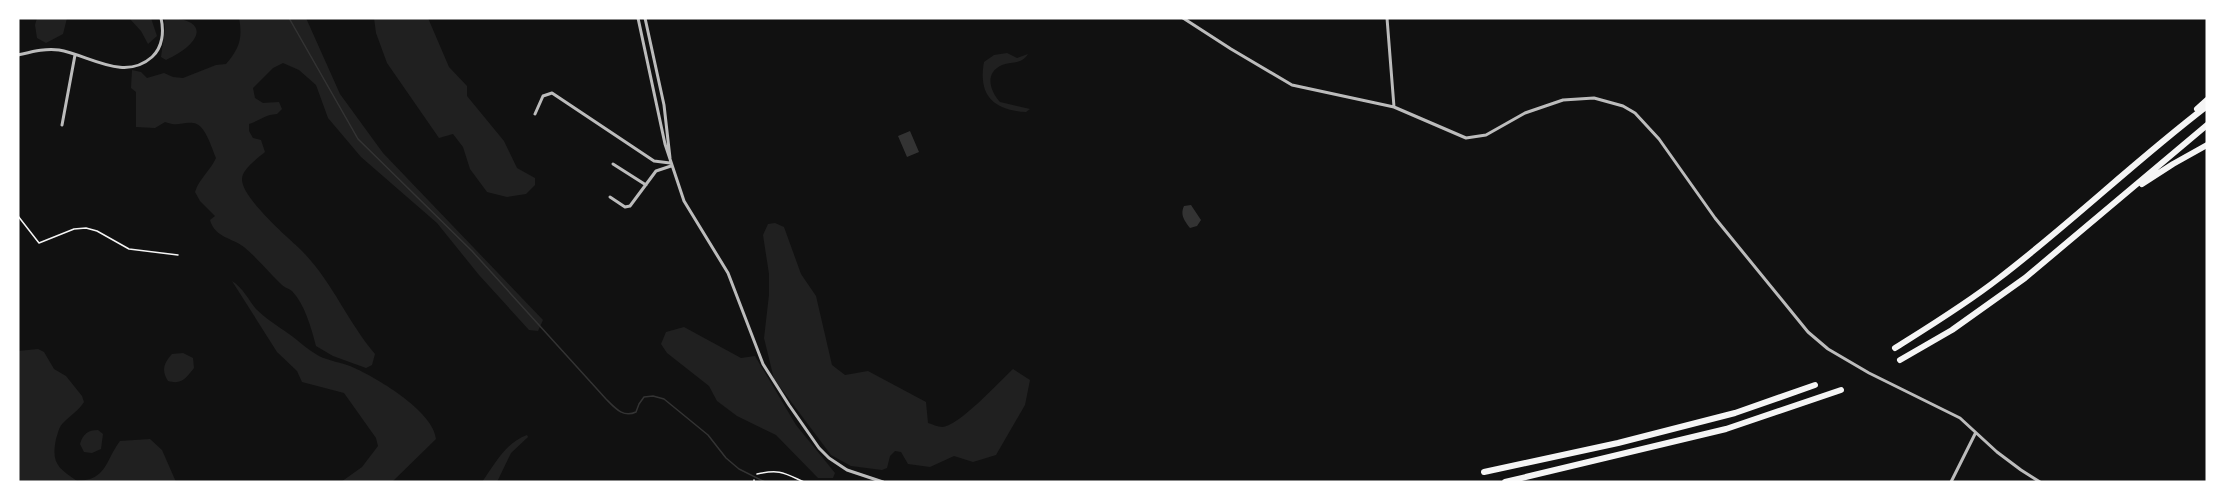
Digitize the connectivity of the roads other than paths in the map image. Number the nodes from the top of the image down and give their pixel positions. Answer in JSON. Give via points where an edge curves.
{"nodes":[{"id":1,"x":161,"y":18,"type":"edge"},
{"id":2,"x":638,"y":18,"type":"edge"},
{"id":3,"x":645,"y":18,"type":"edge"},
{"id":4,"x":1183,"y":18,"type":"edge"},
{"id":5,"x":1387,"y":18,"type":"edge"},
{"id":6,"x":18,"y":55,"type":"edge"},
{"id":7,"x":75,"y":55,"type":"junction"},
{"id":8,"x":2207,"y":99,"type":"edge"},
{"id":9,"x":2207,"y":106,"type":"edge"},
{"id":10,"x":1394,"y":107,"type":"junction"},
{"id":11,"x":535,"y":114,"type":"dead end"},
{"id":12,"x":62,"y":125,"type":"dead end"},
{"id":13,"x":2207,"y":125,"type":"edge"},
{"id":14,"x":2172,"y":133,"type":"junction"},
{"id":15,"x":2207,"y":146,"type":"edge"},
{"id":16,"x":613,"y":164,"type":"dead end"},
{"id":17,"x":671,"y":164,"type":"junction"},
{"id":18,"x":646,"y":185,"type":"junction"},
{"id":19,"x":610,"y":197,"type":"dead end"},
{"id":20,"x":2119,"y":200,"type":"junction"},
{"id":21,"x":1895,"y":348,"type":"dead end"},
{"id":22,"x":1900,"y":360,"type":"dead end"},
{"id":23,"x":1815,"y":384,"type":"dead end"},
{"id":24,"x":1841,"y":390,"type":"dead end"},
{"id":25,"x":1975,"y":434,"type":"junction"},
{"id":26,"x":1484,"y":472,"type":"dead end"},
{"id":27,"x":883,"y":482,"type":"edge"},
{"id":28,"x":1505,"y":482,"type":"edge"},
{"id":29,"x":1951,"y":482,"type":"edge"},
{"id":30,"x":2040,"y":482,"type":"edge"}],
"edges":[{"from":1,"to":7,"type":"street","via":[[160,44],[153,56],[142,63],[117,68]]},
{"from":2,"to":17,"type":"street"},
{"from":3,"to":17,"type":"street","via":[[664,105]]},
{"from":4,"to":10,"type":"street","via":[[1292,85]]},
{"from":5,"to":10,"type":"street"},
{"from":6,"to":7,"type":"street","via":[[46,49]]},
{"from":7,"to":12,"type":"street"},
{"from":8,"to":14,"type":"highway"},
{"from":9,"to":14,"type":"highway"},
{"from":10,"to":25,"type":"street","via":[[1472,139],[1557,102],[1594,98],[1623,106],[1659,139],[1715,218],[1808,332],[1869,373],[1960,418]]},
{"from":11,"to":17,"type":"street","via":[[542,98],[554,94],[654,161]]},
{"from":13,"to":20,"type":"highway"},
{"from":14,"to":21,"type":"highway","via":[[1997,280]]},
{"from":15,"to":20,"type":"highway"},
{"from":16,"to":18,"type":"street"},
{"from":17,"to":18,"type":"street","via":[[656,171]]},
{"from":17,"to":27,"type":"street","via":[[686,207],[728,273],[757,351],[783,396],[832,461],[850,472]]},
{"from":18,"to":19,"type":"street","via":[[630,206]]},
{"from":20,"to":22,"type":"highway","via":[[2025,278],[1952,330]]},
{"from":23,"to":26,"type":"highway","via":[[1735,413]]},
{"from":24,"to":28,"type":"highway","via":[[1726,429]]},
{"from":25,"to":29,"type":"street"},
{"from":25,"to":30,"type":"street"}]}
